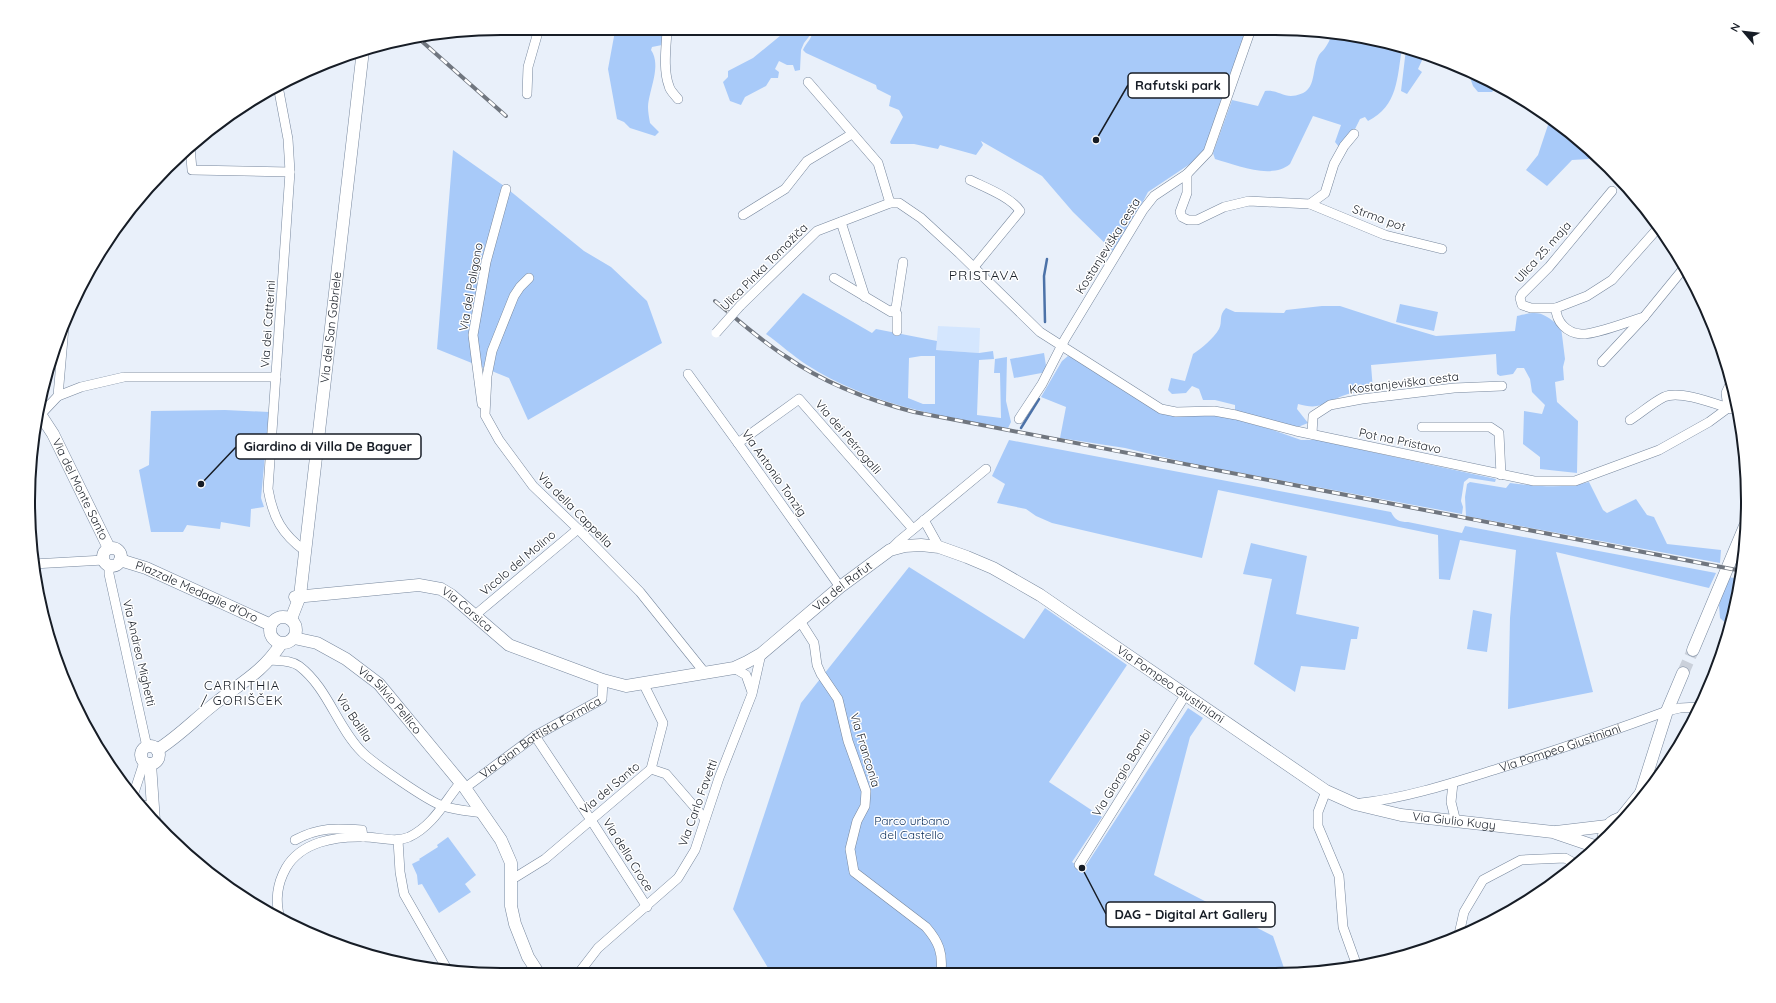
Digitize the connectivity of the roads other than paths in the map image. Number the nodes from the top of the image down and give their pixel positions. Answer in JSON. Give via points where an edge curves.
{"nodes":[{"id":1,"x":537,"y":35,"type":"edge"},
{"id":2,"x":667,"y":35,"type":"edge"},
{"id":3,"x":1248,"y":35,"type":"edge"},
{"id":4,"x":362,"y":57,"type":"edge"},
{"id":5,"x":808,"y":82,"type":"dead end"},
{"id":6,"x":279,"y":91,"type":"edge"},
{"id":7,"x":528,"y":94,"type":"dead end"},
{"id":8,"x":678,"y":99,"type":"dead end"},
{"id":9,"x":852,"y":134,"type":"junction"},
{"id":10,"x":1354,"y":134,"type":"dead end"},
{"id":11,"x":191,"y":154,"type":"edge"},
{"id":12,"x":290,"y":172,"type":"junction"},
{"id":13,"x":1187,"y":174,"type":"junction"},
{"id":14,"x":970,"y":180,"type":"dead end"},
{"id":15,"x":506,"y":189,"type":"dead end"},
{"id":16,"x":1612,"y":191,"type":"dead end"},
{"id":17,"x":890,"y":203,"type":"junction"},
{"id":18,"x":1310,"y":204,"type":"junction"},
{"id":19,"x":743,"y":215,"type":"dead end"},
{"id":20,"x":842,"y":222,"type":"junction"},
{"id":21,"x":1654,"y":231,"type":"edge"},
{"id":22,"x":1442,"y":248,"type":"dead end"},
{"id":23,"x":903,"y":262,"type":"dead end"},
{"id":24,"x":974,"y":267,"type":"junction"},
{"id":25,"x":1681,"y":272,"type":"edge"},
{"id":26,"x":530,"y":278,"type":"dead end"},
{"id":27,"x":834,"y":278,"type":"dead end"},
{"id":28,"x":865,"y":297,"type":"junction"},
{"id":29,"x":1556,"y":308,"type":"junction"},
{"id":30,"x":893,"y":310,"type":"junction"},
{"id":31,"x":1644,"y":317,"type":"junction"},
{"id":32,"x":896,"y":331,"type":"dead end"},
{"id":33,"x":716,"y":333,"type":"dead end"},
{"id":34,"x":1062,"y":345,"type":"junction"},
{"id":35,"x":62,"y":346,"type":"edge"},
{"id":36,"x":1602,"y":362,"type":"dead end"},
{"id":37,"x":688,"y":374,"type":"dead end"},
{"id":38,"x":276,"y":377,"type":"junction"},
{"id":39,"x":1502,"y":386,"type":"dead end"},
{"id":40,"x":1727,"y":390,"type":"edge"},
{"id":41,"x":58,"y":396,"type":"junction"},
{"id":42,"x":1731,"y":407,"type":"edge"},
{"id":43,"x":44,"y":408,"type":"edge"},
{"id":44,"x":1732,"y":409,"type":"edge"},
{"id":45,"x":485,"y":415,"type":"junction"},
{"id":46,"x":43,"y":418,"type":"edge"},
{"id":47,"x":1019,"y":419,"type":"dead end"},
{"id":48,"x":1630,"y":420,"type":"dead end"},
{"id":49,"x":1422,"y":427,"type":"dead end"},
{"id":50,"x":1312,"y":434,"type":"junction"},
{"id":51,"x":738,"y":443,"type":"junction"},
{"id":52,"x":986,"y":469,"type":"dead end"},
{"id":53,"x":1501,"y":476,"type":"junction"},
{"id":54,"x":924,"y":520,"type":"junction"},
{"id":55,"x":578,"y":529,"type":"junction"},
{"id":56,"x":913,"y":529,"type":"junction"},
{"id":57,"x":1739,"y":540,"type":"edge"},
{"id":58,"x":109,"y":548,"type":"junction"},
{"id":59,"x":939,"y":548,"type":"junction"},
{"id":60,"x":890,"y":550,"type":"junction"},
{"id":61,"x":305,"y":552,"type":"junction"},
{"id":62,"x":120,"y":560,"type":"junction"},
{"id":63,"x":106,"y":563,"type":"junction"},
{"id":64,"x":39,"y":564,"type":"edge"},
{"id":65,"x":840,"y":587,"type":"junction"},
{"id":66,"x":298,"y":597,"type":"junction"},
{"id":67,"x":474,"y":616,"type":"junction"},
{"id":68,"x":289,"y":618,"type":"junction"},
{"id":69,"x":800,"y":621,"type":"junction"},
{"id":70,"x":271,"y":625,"type":"junction"},
{"id":71,"x":294,"y":638,"type":"junction"},
{"id":72,"x":282,"y":644,"type":"junction"},
{"id":73,"x":1692,"y":650,"type":"tunnel mouth"},
{"id":74,"x":761,"y":654,"type":"junction"},
{"id":75,"x":270,"y":660,"type":"junction"},
{"id":76,"x":734,"y":668,"type":"junction"},
{"id":77,"x":1683,"y":673,"type":"tunnel mouth"},
{"id":78,"x":704,"y":674,"type":"junction"},
{"id":79,"x":603,"y":680,"type":"junction"},
{"id":80,"x":643,"y":683,"type":"junction"},
{"id":81,"x":752,"y":694,"type":"junction"},
{"id":82,"x":1186,"y":694,"type":"junction"},
{"id":83,"x":1693,"y":707,"type":"edge"},
{"id":84,"x":1667,"y":711,"type":"junction"},
{"id":85,"x":535,"y":736,"type":"junction"},
{"id":86,"x":152,"y":748,"type":"junction"},
{"id":87,"x":147,"y":763,"type":"junction"},
{"id":88,"x":651,"y":769,"type":"junction"},
{"id":89,"x":1453,"y":783,"type":"junction"},
{"id":90,"x":463,"y":785,"type":"junction"},
{"id":91,"x":1643,"y":787,"type":"edge"},
{"id":92,"x":135,"y":790,"type":"edge"},
{"id":93,"x":1326,"y":791,"type":"junction"},
{"id":94,"x":1355,"y":804,"type":"junction"},
{"id":95,"x":442,"y":806,"type":"junction"},
{"id":96,"x":152,"y":810,"type":"edge"},
{"id":97,"x":482,"y":813,"type":"junction"},
{"id":98,"x":705,"y":819,"type":"junction"},
{"id":99,"x":591,"y":820,"type":"junction"},
{"id":100,"x":1456,"y":822,"type":"junction"},
{"id":101,"x":1613,"y":822,"type":"edge"},
{"id":102,"x":1607,"y":826,"type":"junction"},
{"id":103,"x":1606,"y":829,"type":"edge"},
{"id":104,"x":1553,"y":832,"type":"junction"},
{"id":105,"x":362,"y":836,"type":"junction"},
{"id":106,"x":296,"y":840,"type":"dead end"},
{"id":107,"x":398,"y":840,"type":"junction"},
{"id":108,"x":1590,"y":845,"type":"edge"},
{"id":109,"x":1570,"y":862,"type":"edge"},
{"id":110,"x":1078,"y":865,"type":"dead end"},
{"id":111,"x":511,"y":880,"type":"junction"},
{"id":112,"x":647,"y":907,"type":"junction"},
{"id":113,"x":279,"y":912,"type":"edge"},
{"id":114,"x":1460,"y":929,"type":"edge"},
{"id":115,"x":1355,"y":961,"type":"edge"},
{"id":116,"x":445,"y":964,"type":"edge"},
{"id":117,"x":535,"y":968,"type":"edge"},
{"id":118,"x":583,"y":968,"type":"edge"},
{"id":119,"x":941,"y":968,"type":"edge"}],
"edges":[{"from":1,"to":7,"type":"street","via":[[528,67]]},
{"from":2,"to":8,"type":"street","via":[[667,80],[669,88]]},
{"from":3,"to":13,"type":"street","name":"Kostanjeviška cesta","via":[[1208,152]]},
{"from":4,"to":61,"type":"main road","name":"Via del San Gabriele"},
{"from":5,"to":9,"type":"street"},
{"from":6,"to":12,"type":"street","name":"Via dei Catterini","via":[[288,139]]},
{"from":9,"to":17,"type":"street","via":[[878,163]]},
{"from":9,"to":19,"type":"street","via":[[807,162],[785,189]]},
{"from":10,"to":18,"type":"street","via":[[1334,164],[1325,193]]},
{"from":11,"to":12,"type":"street","via":[[192,170]]},
{"from":12,"to":38,"type":"street","name":"Via dei Catterini"},
{"from":13,"to":18,"type":"street","name":"Strma pot","via":[[1187,193],[1180,212],[1182,218],[1188,220],[1197,220],[1224,207],[1249,201]]},
{"from":13,"to":34,"type":"street","name":"Kostanjeviška cesta","via":[[1154,196],[1143,210]]},
{"from":14,"to":24,"type":"street","via":[[995,192],[1020,211]]},
{"from":15,"to":45,"type":"street","name":"Via del Poligono","via":[[486,262],[473,335],[480,397]]},
{"from":16,"to":29,"type":"street","name":"Ulica 25. maja","via":[[1520,298],[1522,305],[1531,308]]},
{"from":17,"to":20,"type":"street","name":"Ulica Pinka Tomažiča"},
{"from":17,"to":24,"type":"street","via":[[899,203],[921,218]]},
{"from":18,"to":22,"type":"street","name":"Strma pot","via":[[1385,235]]},
{"from":20,"to":28,"type":"street"},
{"from":20,"to":33,"type":"street","name":"Ulica Pinka Tomažiča","bridge":true,"via":[[817,231]]},
{"from":21,"to":29,"type":"street","name":"Ulica 25. maja","via":[[1612,280],[1587,296]]},
{"from":23,"to":30,"type":"street","via":[[898,300]]},
{"from":24,"to":34,"type":"street","via":[[1029,323]]},
{"from":25,"to":31,"type":"street"},
{"from":26,"to":45,"type":"street","via":[[514,296],[492,351],[487,376]]},
{"from":27,"to":28,"type":"street"},
{"from":28,"to":30,"type":"street","via":[[891,312]]},
{"from":29,"to":31,"type":"street","via":[[1556,315],[1564,328],[1582,334]]},
{"from":30,"to":32,"type":"street","via":[[897,314]]},
{"from":31,"to":36,"type":"street"},
{"from":34,"to":47,"type":"street","name":"Kostanjeviška cesta","via":[[1042,384]]},
{"from":34,"to":50,"type":"street","name":"Pot na Pristavo","via":[[1161,409],[1236,414]]},
{"from":35,"to":41,"type":"street"},
{"from":37,"to":51,"type":"street","name":"Via Antonio Tonzig"},
{"from":38,"to":41,"type":"street","via":[[124,377],[81,387]]},
{"from":38,"to":61,"type":"street","name":"Via dei Catterini","via":[[268,489],[271,506],[289,539]]},
{"from":39,"to":50,"type":"street","name":"Kostanjeviška cesta","via":[[1454,388],[1330,405],[1313,416]]},
{"from":40,"to":42,"type":"street"},
{"from":41,"to":43,"type":"street"},
{"from":44,"to":48,"type":"street","via":[[1704,400],[1665,397]]},
{"from":44,"to":53,"type":"street","name":"Pot na Pristavo","via":[[1659,450],[1575,481],[1534,481]]},
{"from":45,"to":55,"type":"street","name":"Via della Cappella","via":[[498,440],[533,486]]},
{"from":46,"to":58,"type":"main road","name":"Via del Monte Santo","via":[[54,434]]},
{"from":49,"to":53,"type":"street","via":[[1490,426],[1498,433]]},
{"from":50,"to":53,"type":"street","name":"Pot na Pristavo"},
{"from":51,"to":56,"type":"street","name":"Via dei Petrogalli","via":[[799,399]]},
{"from":51,"to":65,"type":"street","name":"Via Antonio Tonzig"},
{"from":52,"to":54,"type":"street","name":"Via del Rafut"},
{"from":54,"to":56,"type":"street","name":"Via del Rafut"},
{"from":54,"to":59,"type":"street"},
{"from":55,"to":67,"type":"street","name":"Vicolo del Molino"},
{"from":55,"to":78,"type":"street","name":"Via della Cappella","via":[[640,592]]},
{"from":56,"to":60,"type":"street","name":"Via del Rafut"},
{"from":57,"to":73,"type":"main road"},
{"from":58,"to":62,"type":"main road","name":"Via del Monte Santo","via":[[116,548],[119,551]]},
{"from":58,"to":63,"type":"main road","name":"Via del Monte Santo","via":[[104,553]]},
{"from":59,"to":60,"type":"main road","name":"Via Pompeo Giustiniani","via":[[921,545]]},
{"from":59,"to":82,"type":"main road","name":"Via Pompeo Giustiniani","via":[[993,568],[1040,595]]},
{"from":60,"to":65,"type":"main road","name":"Via del Rafut"},
{"from":61,"to":66,"type":"main road","name":"Via del San Gabriele"},
{"from":62,"to":63,"type":"main road","via":[[116,565]]},
{"from":62,"to":70,"type":"main road","name":"Piazzale Medaglie d'Oro","via":[[146,568]]},
{"from":63,"to":64,"type":"street"},
{"from":63,"to":86,"type":"street","name":"Via Andrea Mighetti"},
{"from":65,"to":69,"type":"main road","name":"Via del Rafut"},
{"from":66,"to":67,"type":"main road","name":"Via Corsica","via":[[401,586],[430,586],[451,595]]},
{"from":66,"to":68,"type":"main road","name":"Via del San Gabriele"},
{"from":67,"to":79,"type":"main road","name":"Via Corsica","via":[[509,645]]},
{"from":68,"to":70,"type":"main road","name":"Piazzale Medaglie d'Oro","via":[[276,619]]},
{"from":68,"to":71,"type":"main road","via":[[297,630]]},
{"from":69,"to":74,"type":"main road","name":"Via del Rafut"},
{"from":69,"to":119,"type":"street","name":"Via Franconia","via":[[814,643],[821,674],[838,699],[848,741],[866,791],[865,806],[857,821],[850,849],[854,872],[926,927],[934,936],[942,954]]},
{"from":70,"to":72,"type":"main road","name":"Piazzale Medaglie d'Oro","via":[[271,635],[275,641]]},
{"from":71,"to":72,"type":"main road","via":[[289,643]]},
{"from":71,"to":90,"type":"main road","name":"Via Silvio Pellico","via":[[317,642],[346,659],[379,684]]},
{"from":72,"to":75,"type":"main road"},
{"from":74,"to":76,"type":"main road"},
{"from":74,"to":81,"type":"street","name":"Via Carlo Favetti"},
{"from":75,"to":86,"type":"main road","via":[[175,739]]},
{"from":75,"to":95,"type":"street","name":"Via Balilla","via":[[286,661],[299,666],[320,688],[343,726],[363,752]]},
{"from":76,"to":78,"type":"main road"},
{"from":76,"to":81,"type":"street","via":[[746,675]]},
{"from":77,"to":84,"type":"main road"},
{"from":78,"to":80,"type":"main road"},
{"from":79,"to":80,"type":"main road","name":"Via Corsica","via":[[626,686]]},
{"from":79,"to":85,"type":"street","name":"Via Gian Battista Formica","via":[[602,699]]},
{"from":80,"to":88,"type":"street","name":"Via del Santo","via":[[663,723]]},
{"from":81,"to":98,"type":"street","name":"Via Carlo Favetti"},
{"from":82,"to":93,"type":"main road","name":"Via Pompeo Giustiniani"},
{"from":82,"to":110,"type":"street","name":"Via Giorgio Bombi"},
{"from":83,"to":84,"type":"street","name":"Via Pompeo Giustiniani"},
{"from":84,"to":89,"type":"street","name":"Via Pompeo Giustiniani","via":[[1582,743]]},
{"from":84,"to":91,"type":"main road"},
{"from":85,"to":90,"type":"street","name":"Via Gian Battista Formica"},
{"from":85,"to":99,"type":"street","name":"Via della Croce"},
{"from":86,"to":87,"type":"main road","via":[[159,759],[157,762]]},
{"from":87,"to":92,"type":"street"},
{"from":87,"to":96,"type":"main road"},
{"from":88,"to":98,"type":"street","via":[[666,774]]},
{"from":88,"to":99,"type":"street","name":"Via del Santo"},
{"from":89,"to":94,"type":"street","name":"Via Pompeo Giustiniani","via":[[1386,800]]},
{"from":89,"to":100,"type":"street","via":[[1451,802]]},
{"from":90,"to":95,"type":"street","name":"Via Gian Battista Formica"},
{"from":90,"to":97,"type":"main road","name":"Via Silvio Pellico"},
{"from":93,"to":94,"type":"main road","name":"Via Pompeo Giustiniani"},
{"from":93,"to":115,"type":"street","via":[[1318,812],[1318,826],[1339,876],[1343,927]]},
{"from":94,"to":100,"type":"main road","name":"Via Giulio Kugy","via":[[1401,815]]},
{"from":95,"to":97,"type":"street"},
{"from":95,"to":107,"type":"street","name":"Via Gian Battista Formica","via":[[431,822],[410,836]]},
{"from":97,"to":111,"type":"main road","name":"Via Silvio Pellico","via":[[501,840],[511,863]]},
{"from":98,"to":112,"type":"street","name":"Via Carlo Favetti","via":[[695,850],[678,878]]},
{"from":99,"to":111,"type":"street","name":"Via del Santo","via":[[545,858]]},
{"from":99,"to":112,"type":"street","name":"Via della Croce"},
{"from":100,"to":104,"type":"main road","name":"Via Giulio Kugy"},
{"from":101,"to":102,"type":"main road"},
{"from":102,"to":103,"type":"main road"},
{"from":102,"to":104,"type":"main road","name":"Via Giulio Kugy"},
{"from":104,"to":108,"type":"main road","name":"Via Giulio Kugy"},
{"from":105,"to":106,"type":"street","via":[[362,830],[341,828],[311,832]]},
{"from":105,"to":107,"type":"street"},
{"from":105,"to":113,"type":"street","via":[[318,842],[296,855],[282,875],[278,886]]},
{"from":107,"to":116,"type":"street","via":[[404,894]]},
{"from":109,"to":114,"type":"street","via":[[1565,858],[1521,860],[1483,880],[1464,912]]},
{"from":111,"to":117,"type":"main road","name":"Via Silvio Pellico","via":[[511,906],[515,924]]},
{"from":112,"to":118,"type":"street","name":"Via Carlo Favetti","via":[[598,948]]}]}
